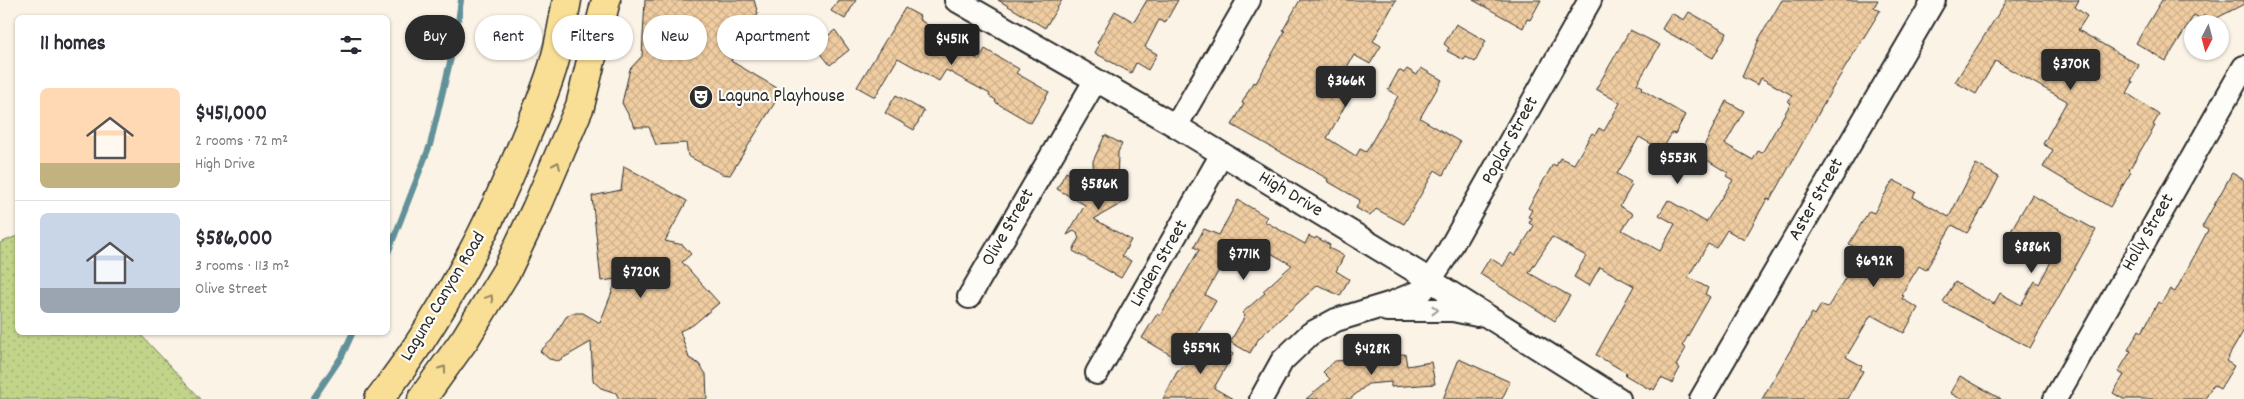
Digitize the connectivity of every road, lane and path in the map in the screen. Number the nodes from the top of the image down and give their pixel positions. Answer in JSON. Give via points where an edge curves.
{"nodes":[{"id":1,"x":567,"y":0,"type":"edge"},
{"id":2,"x":606,"y":0,"type":"edge"},
{"id":3,"x":1249,"y":0,"type":"edge"},
{"id":4,"x":1590,"y":0,"type":"edge"},
{"id":5,"x":1934,"y":0,"type":"edge"},
{"id":6,"x":963,"y":2,"type":"edge"},
{"id":7,"x":2244,"y":67,"type":"edge"},
{"id":8,"x":1095,"y":80,"type":"junction"},
{"id":9,"x":1176,"y":126,"type":"junction"},
{"id":10,"x":1222,"y":154,"type":"junction"},
{"id":11,"x":502,"y":191,"type":"junction"},
{"id":12,"x":536,"y":209,"type":"junction"},
{"id":13,"x":1430,"y":280,"type":"junction"},
{"id":14,"x":969,"y":296,"type":"dead end"},
{"id":15,"x":1368,"y":310,"type":"junction"},
{"id":16,"x":1488,"y":317,"type":"junction"},
{"id":17,"x":1097,"y":373,"type":"dead end"},
{"id":18,"x":379,"y":399,"type":"edge"},
{"id":19,"x":422,"y":399,"type":"edge"},
{"id":20,"x":1261,"y":399,"type":"edge"},
{"id":21,"x":1619,"y":399,"type":"edge"},
{"id":22,"x":1701,"y":399,"type":"edge"},
{"id":23,"x":2055,"y":399,"type":"edge"}],
"edges":[{"from":1,"to":11,"type":"main road","name":"Laguna Canyon Road","via":[[555,62]]},
{"from":12,"to":2,"type":"main road","name":"Laguna Canyon Road","one_way":true,"via":[[580,106]]},
{"from":3,"to":9,"type":"street"},
{"from":4,"to":13,"type":"street","name":"Poplar Street"},
{"from":5,"to":22,"type":"street","name":"Aster Street"},
{"from":6,"to":8,"type":"street","name":"High Drive"},
{"from":7,"to":23,"type":"street","name":"Holly Street"},
{"from":8,"to":9,"type":"street","name":"High Drive"},
{"from":8,"to":14,"type":"street","name":"Olive Street"},
{"from":9,"to":10,"type":"street","name":"High Drive"},
{"from":10,"to":13,"type":"street","name":"High Drive"},
{"from":10,"to":17,"type":"street","name":"Linden Street"},
{"from":11,"to":12,"type":"main road"},
{"from":11,"to":18,"type":"main road","name":"Laguna Canyon Road","via":[[436,315]]},
{"from":19,"to":12,"type":"main road","name":"Laguna Canyon Road","one_way":true,"via":[[503,278]]},
{"from":13,"to":15,"type":"street","name":"Poplar Street","via":[[1423,290]]},
{"from":13,"to":16,"type":"street","name":"High Drive"},
{"from":15,"to":16,"type":"street","one_way":true,"via":[[1453,310]]},
{"from":15,"to":20,"type":"street","via":[[1336,320],[1310,334],[1282,362]]},
{"from":16,"to":21,"type":"street","name":"High Drive"}]}
